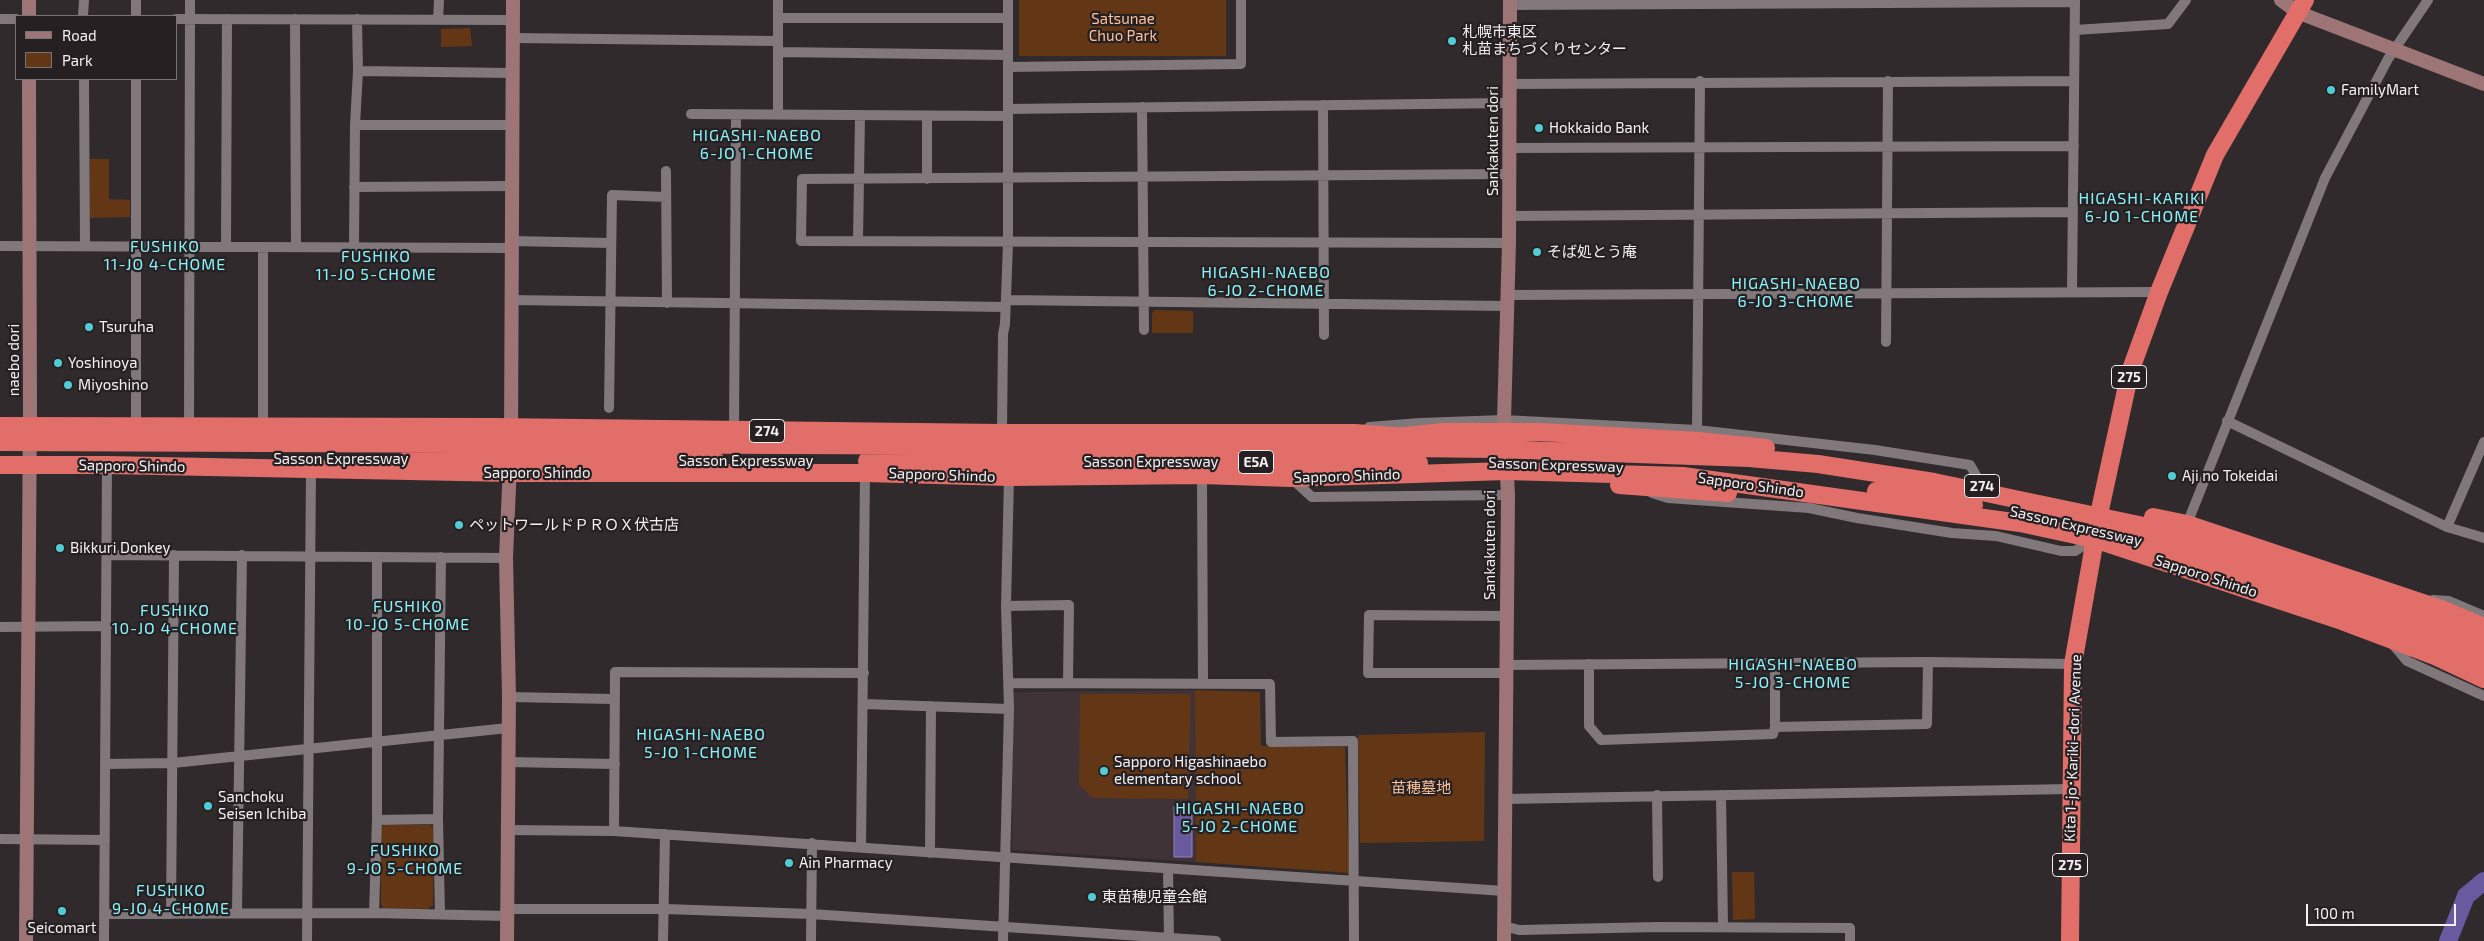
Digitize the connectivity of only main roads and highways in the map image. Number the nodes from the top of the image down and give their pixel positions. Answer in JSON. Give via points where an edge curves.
{"nodes":[{"id":1,"x":2301,"y":6,"type":"edge"},
{"id":2,"x":0,"y":426,"type":"edge"},
{"id":3,"x":0,"y":442,"type":"edge"},
{"id":4,"x":1313,"y":447,"type":"junction"},
{"id":5,"x":0,"y":458,"type":"edge"},
{"id":6,"x":1323,"y":462,"type":"junction"},
{"id":7,"x":0,"y":465,"type":"edge"},
{"id":8,"x":1944,"y":482,"type":"junction"},
{"id":9,"x":2101,"y":505,"type":"junction"},
{"id":10,"x":2020,"y":523,"type":"junction"},
{"id":11,"x":2094,"y":539,"type":"junction"},
{"id":12,"x":2484,"y":627,"type":"edge"},
{"id":13,"x":2484,"y":645,"type":"edge"},
{"id":14,"x":2484,"y":662,"type":"edge"},
{"id":15,"x":2484,"y":679,"type":"edge"},
{"id":16,"x":2070,"y":941,"type":"edge"}],
"edges":[{"from":1,"to":9,"type":"highway","name":"Kita 1-jo･Kariki-dori Avenue","number":"275","via":[[2215,155],[2159,292],[2130,372]]},
{"from":2,"to":8,"type":"highway","name":"Sapporo Shindo","number":"274","via":[[1355,433],[1888,480]]},
{"from":3,"to":4,"type":"highway","name":"Sasson Expressway","number":"E5A"},
{"from":4,"to":8,"type":"highway","via":[[1443,432],[1541,432],[1698,440],[1921,470]]},
{"from":4,"to":13,"type":"highway","name":"Sasson Expressway","number":"E5A","via":[[1506,449],[1749,458],[1818,464],[1934,482],[2158,529],[2370,600]]},
{"from":5,"to":6,"type":"highway","name":"Sasson Expressway","number":"E5A"},
{"from":6,"to":10,"type":"highway","via":[[1814,499],[1970,527]]},
{"from":6,"to":14,"type":"highway","name":"Sasson Expressway","number":"E5A","via":[[1572,464],[1733,474],[2008,511],[2096,529],[2228,565],[2348,607]]},
{"from":7,"to":10,"type":"highway","name":"Sapporo Shindo","number":"274","via":[[510,474],[865,472],[1291,478],[1506,471],[1627,474],[1683,476]]},
{"from":8,"to":9,"type":"highway","name":"Sapporo Shindo","number":"274","via":[[2039,493]]},
{"from":9,"to":11,"type":"highway","name":"Kita 1-jo･Kariki-dori Avenue","number":"275"},
{"from":9,"to":12,"type":"highway","name":"Sapporo Shindo","number":"274","via":[[2187,524],[2444,610]]},
{"from":10,"to":11,"type":"highway","name":"Sapporo Shindo","number":"274"},
{"from":11,"to":15,"type":"highway","name":"Sapporo Shindo","number":"274","via":[[2342,621]]},
{"from":11,"to":16,"type":"highway","name":"Kita 1-jo･Kariki-dori Avenue","number":"275","via":[[2073,664]]}]}
